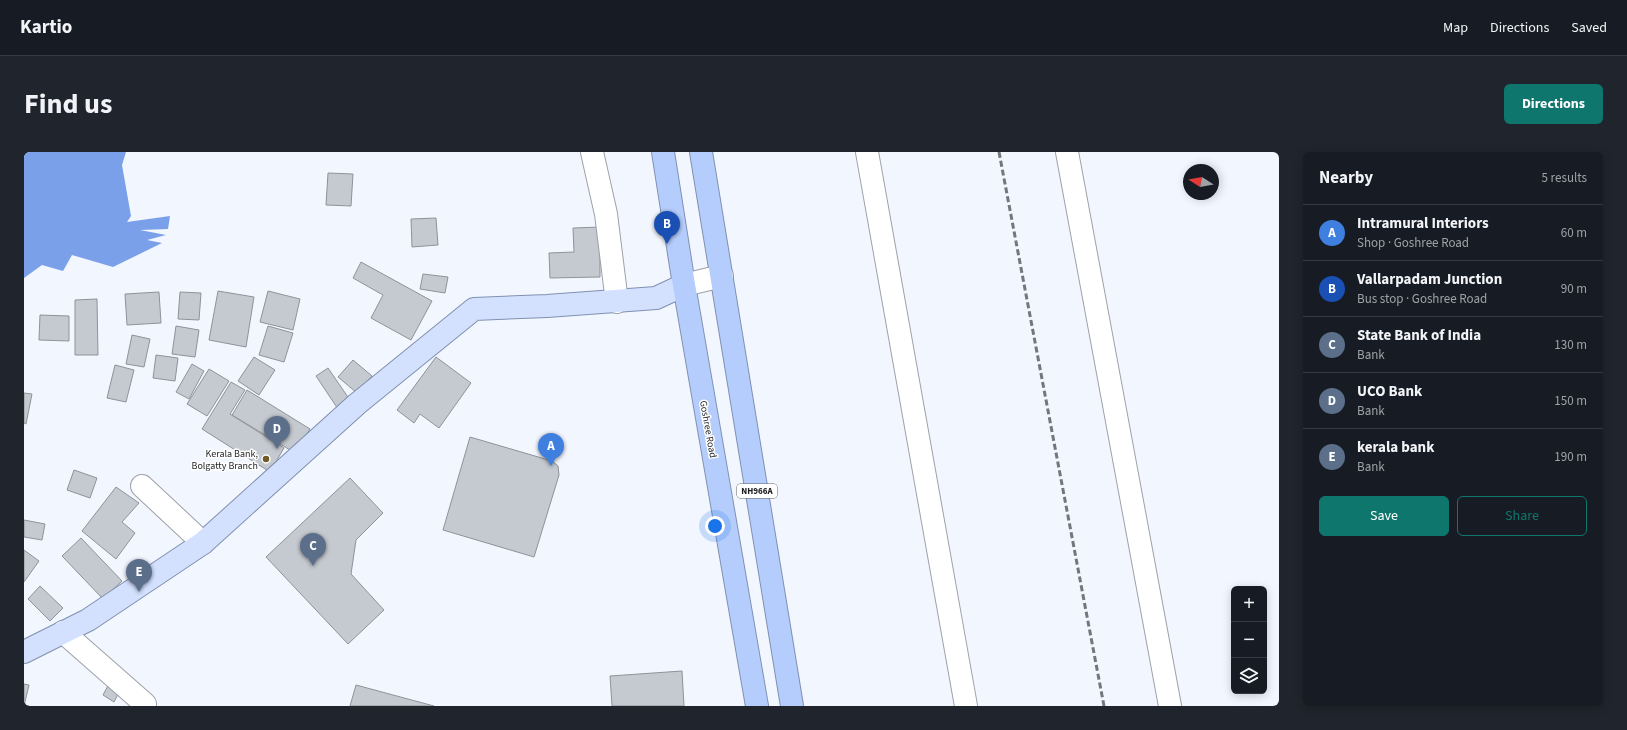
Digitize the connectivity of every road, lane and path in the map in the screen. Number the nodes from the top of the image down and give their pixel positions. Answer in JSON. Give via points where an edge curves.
{"nodes":[{"id":1,"x":592,"y":152,"type":"edge"},
{"id":2,"x":663,"y":152,"type":"edge"},
{"id":3,"x":701,"y":152,"type":"edge"},
{"id":4,"x":867,"y":152,"type":"edge"},
{"id":5,"x":1067,"y":152,"type":"edge"},
{"id":6,"x":722,"y":276,"type":"junction"},
{"id":7,"x":684,"y":285,"type":"junction"},
{"id":8,"x":617,"y":302,"type":"junction"},
{"id":9,"x":142,"y":486,"type":"dead end"},
{"id":10,"x":202,"y":543,"type":"junction"},
{"id":11,"x":63,"y":632,"type":"junction"},
{"id":12,"x":24,"y":652,"type":"edge"},
{"id":13,"x":144,"y":706,"type":"edge"},
{"id":14,"x":757,"y":706,"type":"edge"},
{"id":15,"x":792,"y":706,"type":"edge"},
{"id":16,"x":966,"y":706,"type":"edge"},
{"id":17,"x":1170,"y":706,"type":"edge"}],
"edges":[{"from":1,"to":8,"type":"street","via":[[606,214]]},
{"from":2,"to":7,"type":"highway","name":"Goshree Road"},
{"from":3,"to":6,"type":"highway","number":"NH966A"},
{"from":4,"to":16,"type":"street"},
{"from":5,"to":17,"type":"street"},
{"from":6,"to":7,"type":"street"},
{"from":6,"to":15,"type":"highway","number":"NH966A"},
{"from":7,"to":8,"type":"main road","via":[[656,298]]},
{"from":7,"to":14,"type":"highway","name":"Goshree Road"},
{"from":8,"to":10,"type":"main road","via":[[474,309],[357,404]]},
{"from":9,"to":10,"type":"street"},
{"from":10,"to":11,"type":"main road","via":[[88,620]]},
{"from":11,"to":12,"type":"main road"},
{"from":11,"to":13,"type":"street","via":[[145,704]]}]}
